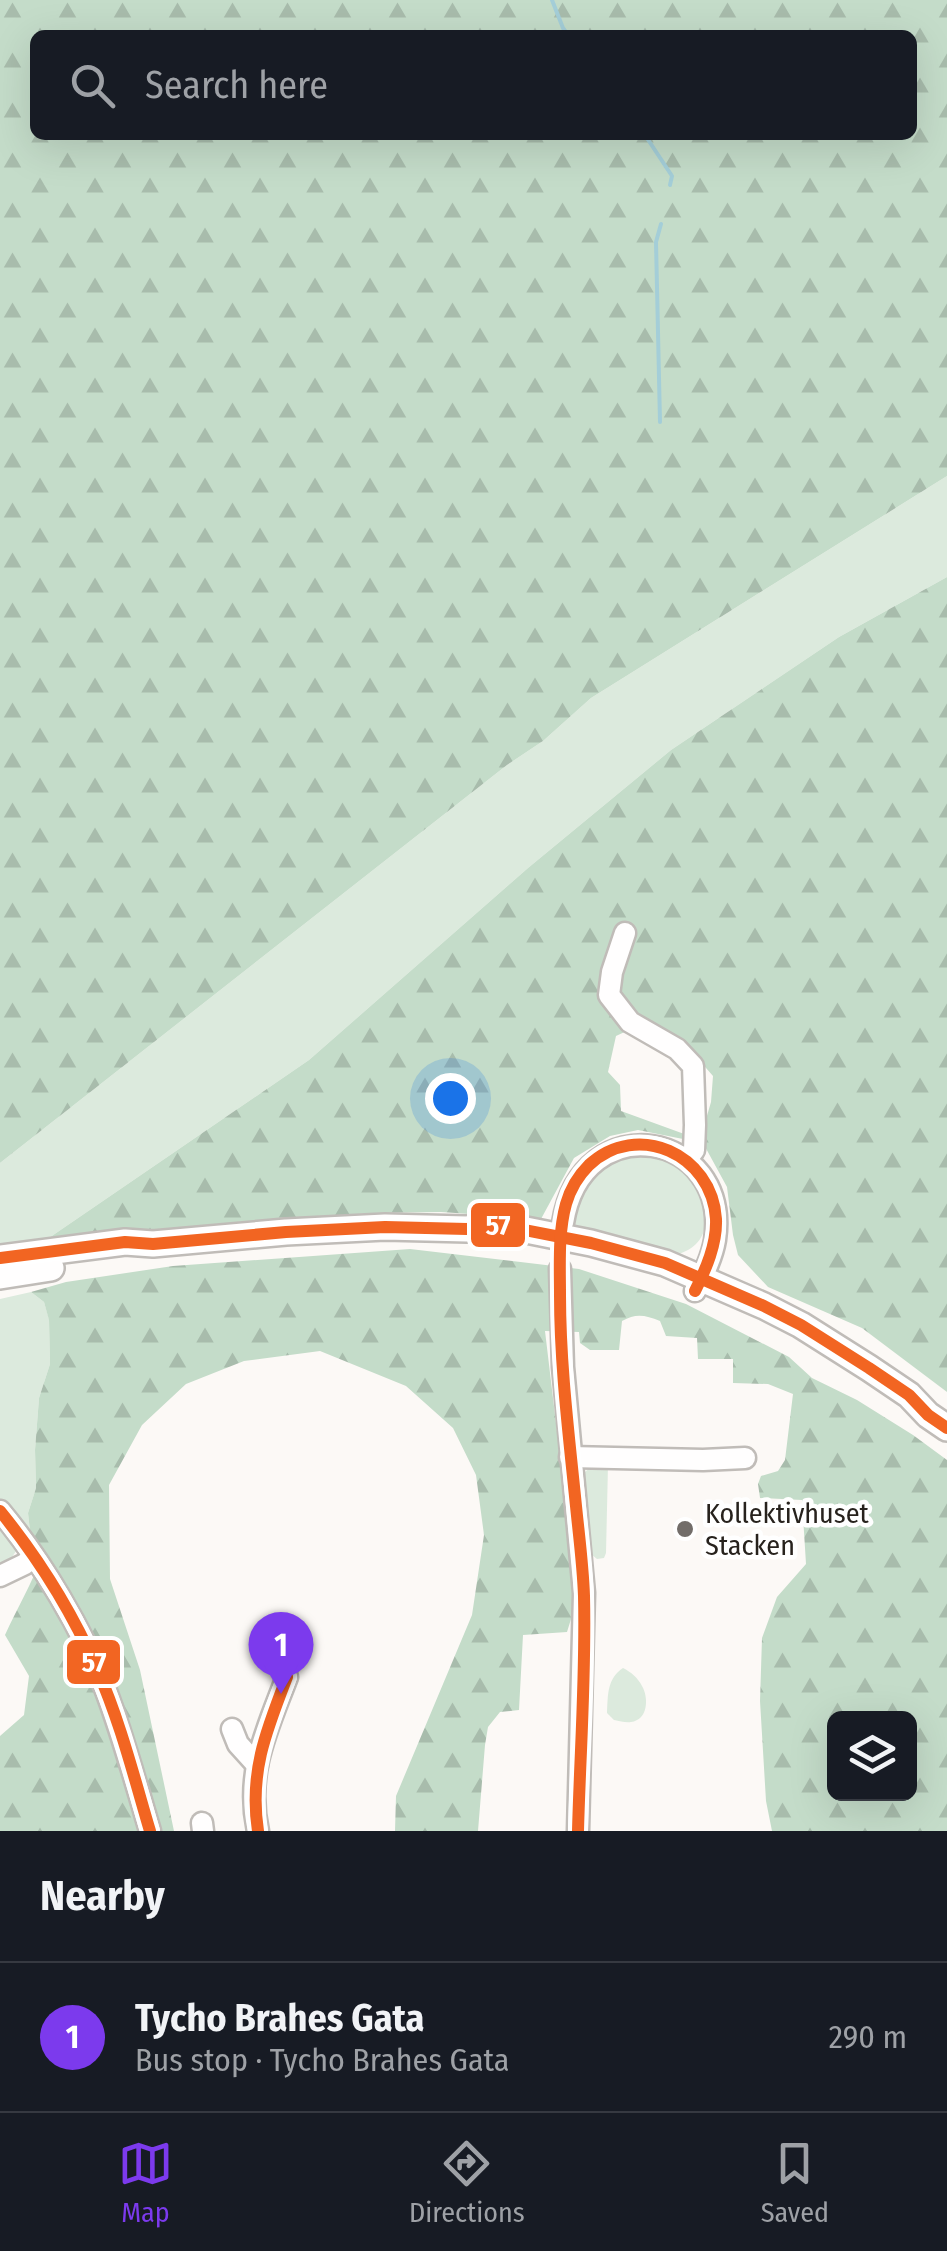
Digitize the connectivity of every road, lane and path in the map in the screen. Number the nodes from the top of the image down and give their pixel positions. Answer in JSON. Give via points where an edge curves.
{"nodes":[{"id":1,"x":625,"y":933,"type":"dead end"},
{"id":2,"x":687,"y":1159,"type":"junction"},
{"id":3,"x":562,"y":1223,"type":"dead end"},
{"id":4,"x":153,"y":1244,"type":"junction"},
{"id":5,"x":0,"y":1258,"type":"edge"},
{"id":6,"x":560,"y":1269,"type":"dead end"},
{"id":7,"x":0,"y":1276,"type":"edge"},
{"id":8,"x":698,"y":1285,"type":"junction"},
{"id":9,"x":937,"y":1422,"type":"edge"},
{"id":10,"x":570,"y":1457,"type":"junction"},
{"id":11,"x":745,"y":1458,"type":"dead end"},
{"id":12,"x":0,"y":1511,"type":"edge"},
{"id":13,"x":34,"y":1556,"type":"junction"},
{"id":14,"x":0,"y":1576,"type":"edge"},
{"id":15,"x":287,"y":1678,"type":"dead end"},
{"id":16,"x":232,"y":1729,"type":"dead end"},
{"id":17,"x":256,"y":1765,"type":"junction"},
{"id":18,"x":150,"y":1831,"type":"edge"},
{"id":19,"x":258,"y":1831,"type":"edge"},
{"id":20,"x":578,"y":1831,"type":"edge"}],
"edges":[{"from":1,"to":2,"type":"street","via":[[609,995],[630,1022],[692,1066],[696,1125]]},
{"from":2,"to":3,"type":"street","via":[[637,1145],[609,1152],[578,1178]]},
{"from":2,"to":8,"type":"street","via":[[714,1206],[714,1244]]},
{"from":4,"to":5,"type":"main road"},
{"from":4,"to":7,"type":"main road","via":[[128,1255]]},
{"from":4,"to":8,"type":"main road","via":[[385,1227],[467,1229]]},
{"from":6,"to":10,"type":"street"},
{"from":8,"to":9,"type":"main road"},
{"from":10,"to":11,"type":"street"},
{"from":10,"to":20,"type":"street","via":[[584,1594]]},
{"from":12,"to":13,"type":"street"},
{"from":13,"to":14,"type":"street"},
{"from":13,"to":18,"type":"street","via":[[105,1688]]},
{"from":15,"to":17,"type":"street"},
{"from":16,"to":17,"type":"street"},
{"from":17,"to":19,"type":"street"}]}
